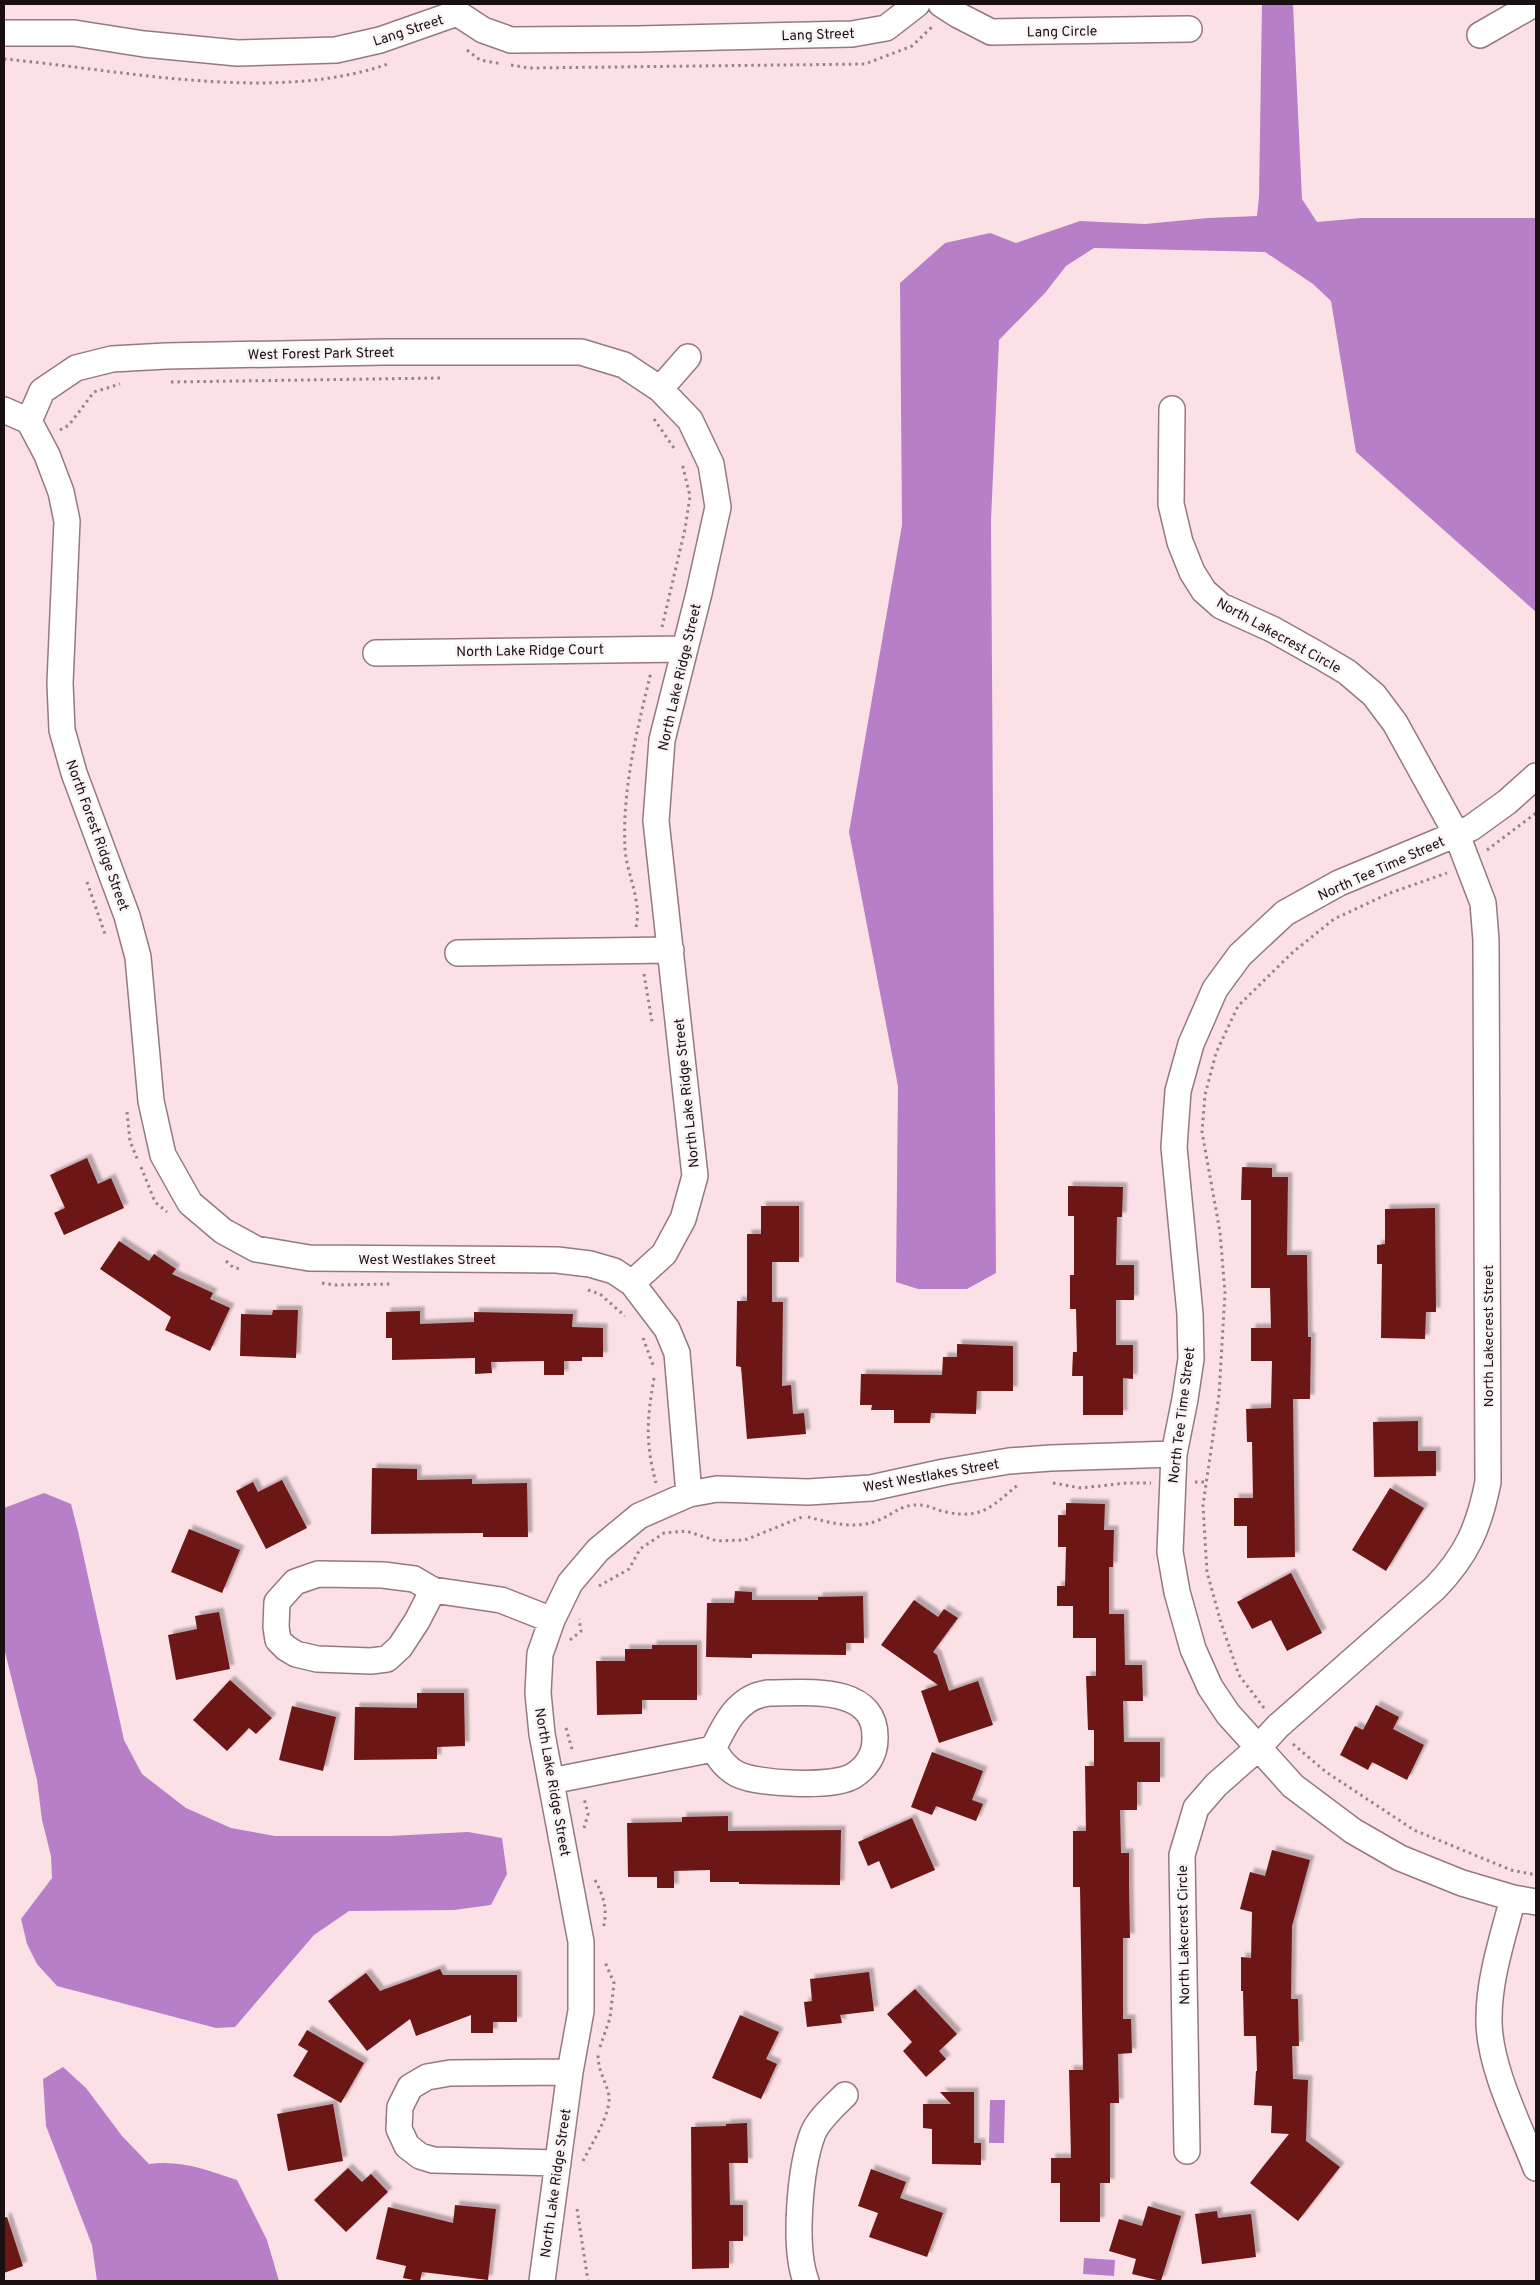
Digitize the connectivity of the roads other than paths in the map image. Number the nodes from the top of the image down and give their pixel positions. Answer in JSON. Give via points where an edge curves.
{"nodes":[{"id":1,"x":917,"y":4,"type":"edge"},
{"id":2,"x":942,"y":4,"type":"edge"},
{"id":3,"x":1534,"y":4,"type":"edge"},
{"id":4,"x":457,"y":8,"type":"edge"},
{"id":5,"x":1189,"y":29,"type":"dead end"},
{"id":6,"x":4,"y":33,"type":"edge"},
{"id":7,"x":1480,"y":35,"type":"dead end"},
{"id":8,"x":688,"y":357,"type":"dead end"},
{"id":9,"x":660,"y":389,"type":"junction"},
{"id":10,"x":1172,"y":409,"type":"dead end"},
{"id":11,"x":4,"y":410,"type":"edge"},
{"id":12,"x":34,"y":431,"type":"junction"},
{"id":13,"x":685,"y":649,"type":"junction"},
{"id":14,"x":376,"y":653,"type":"dead end"},
{"id":15,"x":1536,"y":776,"type":"edge"},
{"id":16,"x":1457,"y":835,"type":"junction"},
{"id":17,"x":671,"y":950,"type":"junction"},
{"id":18,"x":458,"y":953,"type":"dead end"},
{"id":19,"x":223,"y":1232,"type":"joint"},
{"id":20,"x":632,"y":1283,"type":"junction"},
{"id":21,"x":1174,"y":1454,"type":"junction"},
{"id":22,"x":689,"y":1494,"type":"junction"},
{"id":23,"x":433,"y":1590,"type":"junction"},
{"id":24,"x":552,"y":1620,"type":"junction"},
{"id":25,"x":1258,"y":1748,"type":"junction"},
{"id":26,"x":713,"y":1750,"type":"junction"},
{"id":27,"x":551,"y":1781,"type":"junction"},
{"id":28,"x":1525,"y":1900,"type":"edge"},
{"id":29,"x":570,"y":2072,"type":"junction"},
{"id":30,"x":844,"y":2095,"type":"dead end"},
{"id":31,"x":1187,"y":2151,"type":"dead end"},
{"id":32,"x":558,"y":2163,"type":"junction"},
{"id":33,"x":1536,"y":2168,"type":"edge"},
{"id":34,"x":542,"y":2281,"type":"edge"},
{"id":35,"x":806,"y":2281,"type":"edge"}],
"edges":[{"from":1,"to":4,"type":"street","name":"Lang Street","via":[[886,28],[852,34],[639,39],[511,40],[483,30]]},
{"from":2,"to":5,"type":"street","name":"Lang Circle","via":[[991,32]]},
{"from":3,"to":7,"type":"street"},
{"from":4,"to":6,"type":"street","name":"Lang Street","via":[[380,40],[336,50],[237,53],[74,34]]},
{"from":8,"to":9,"type":"street"},
{"from":9,"to":12,"type":"street","name":"West Forest Park Street","via":[[624,365],[581,352],[384,352],[112,359],[76,368],[42,391]]},
{"from":9,"to":13,"type":"street","name":"North Lake Ridge Street","via":[[690,420],[710,464],[718,507]]},
{"from":10,"to":16,"type":"street","name":"North Lakecrest Circle","via":[[1171,504],[1180,542],[1204,591],[1222,606],[1272,629],[1340,668],[1374,695],[1395,723]]},
{"from":11,"to":12,"type":"street"},
{"from":12,"to":19,"type":"street","name":"North Forest Ridge Street","via":[[61,492],[67,521],[60,684],[62,730],[74,773],[127,916],[138,957],[151,1100],[163,1155],[190,1203]]},
{"from":13,"to":14,"type":"street","name":"North Lake Ridge Court"},
{"from":13,"to":17,"type":"street","name":"North Lake Ridge Street","via":[[662,740],[656,821]]},
{"from":15,"to":16,"type":"street","name":"North Tee Time Street","via":[[1507,802]]},
{"from":16,"to":21,"type":"street","name":"North Tee Time Street","via":[[1339,883],[1285,913],[1240,955],[1215,989],[1191,1044],[1178,1091],[1174,1148],[1190,1314],[1191,1359]]},
{"from":16,"to":25,"type":"street","name":"North Lakecrest Street","via":[[1483,903],[1486,940],[1488,1482],[1483,1507],[1467,1546],[1448,1575],[1278,1726]]},
{"from":17,"to":18,"type":"street"},
{"from":17,"to":20,"type":"street","name":"North Lake Ridge Street","via":[[694,1176],[683,1219],[664,1254]]},
{"from":19,"to":20,"type":"street","name":"West Westlakes Street","via":[[256,1250],[309,1258],[557,1260],[614,1271]]},
{"from":20,"to":22,"type":"street","via":[[667,1329],[677,1353]]},
{"from":21,"to":22,"type":"street","name":"West Westlakes Street","via":[[1009,1462],[871,1488],[808,1492],[717,1489]]},
{"from":21,"to":25,"type":"street","name":"North Tee Time Street","via":[[1170,1552],[1193,1649],[1210,1687],[1228,1714]]},
{"from":22,"to":24,"type":"street","name":"North Lake Ridge Street","via":[[639,1516],[598,1550],[570,1583]]},
{"from":23,"to":23,"type":"street","via":[[414,1579],[318,1574],[294,1582],[277,1602],[278,1640],[296,1654],[317,1659],[387,1659],[400,1647]]},
{"from":23,"to":24,"type":"street","via":[[501,1600]]},
{"from":24,"to":27,"type":"street","name":"North Lake Ridge Street","via":[[540,1654],[538,1693]]},
{"from":25,"to":28,"type":"street","name":"North Tee Time Street","via":[[1293,1786],[1352,1830],[1400,1858],[1462,1883]]},
{"from":25,"to":31,"type":"street","name":"North Lakecrest Circle","via":[[1216,1785],[1196,1808],[1182,1855]]},
{"from":26,"to":26,"type":"street","via":[[725,1766],[758,1780],[833,1782],[851,1777],[866,1766],[875,1750],[875,1732],[862,1705],[844,1697],[829,1693],[756,1694],[727,1720]]},
{"from":26,"to":27,"type":"street"},
{"from":27,"to":29,"type":"street","name":"North Lake Ridge Street","via":[[581,1942],[581,2011]]},
{"from":28,"to":33,"type":"street","name":"North Tee Time Street","via":[[1491,1990],[1489,2020],[1493,2052],[1506,2094]]},
{"from":29,"to":32,"type":"street","name":"North Lake Ridge Street"},
{"from":29,"to":32,"type":"street","via":[[450,2073],[427,2077],[410,2087],[400,2108],[399,2130],[407,2146],[420,2156],[433,2160]]},
{"from":30,"to":35,"type":"street","via":[[814,2132],[803,2177],[799,2221]]},
{"from":32,"to":34,"type":"street","name":"North Lake Ridge Street"}]}
